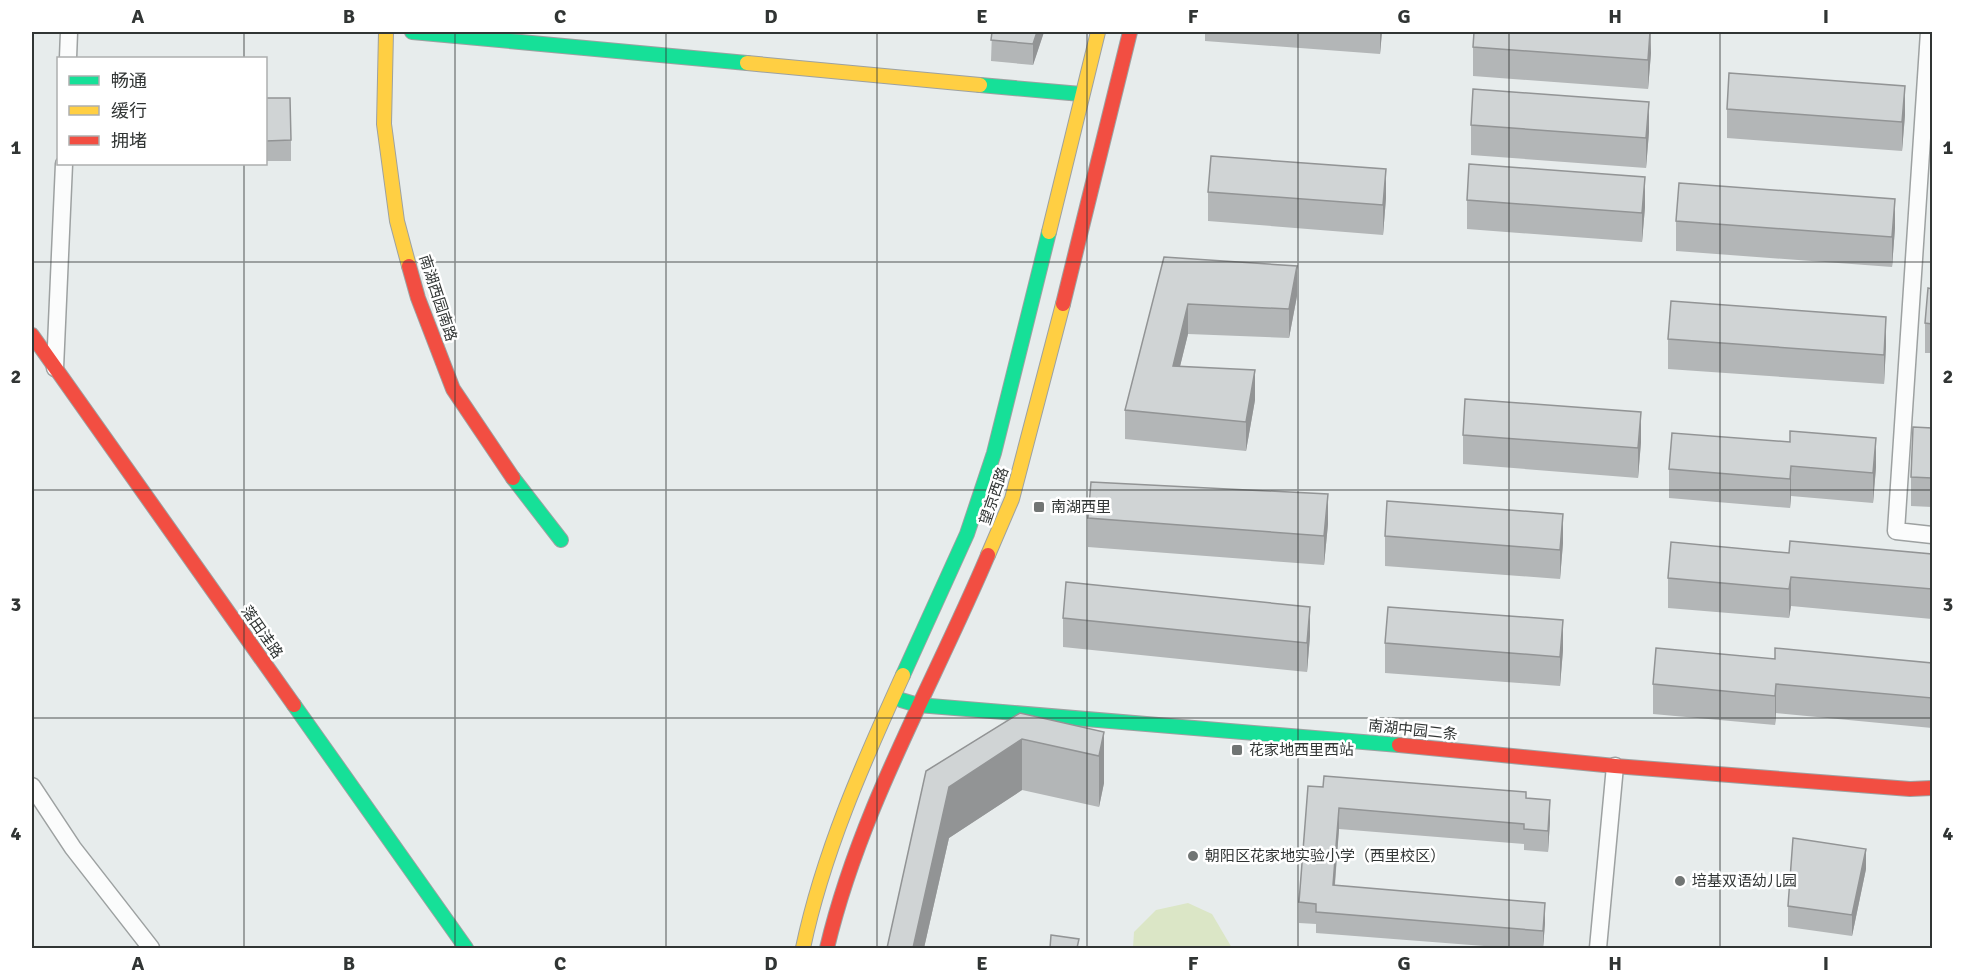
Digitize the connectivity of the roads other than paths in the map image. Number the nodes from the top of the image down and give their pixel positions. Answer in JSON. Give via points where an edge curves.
{"nodes":[{"id":1,"x":69,"y":32,"type":"edge"},
{"id":2,"x":386,"y":32,"type":"edge"},
{"id":3,"x":412,"y":32,"type":"edge"},
{"id":4,"x":1098,"y":32,"type":"edge"},
{"id":5,"x":1130,"y":32,"type":"edge"},
{"id":6,"x":1929,"y":32,"type":"edge"},
{"id":7,"x":68,"y":57,"type":"edge"},
{"id":8,"x":1081,"y":94,"type":"junction"},
{"id":9,"x":64,"y":165,"type":"edge"},
{"id":10,"x":32,"y":335,"type":"edge"},
{"id":11,"x":55,"y":368,"type":"junction"},
{"id":12,"x":1932,"y":535,"type":"edge"},
{"id":13,"x":561,"y":540,"type":"dead end"},
{"id":14,"x":892,"y":698,"type":"junction"},
{"id":15,"x":918,"y":705,"type":"junction"},
{"id":16,"x":1615,"y":766,"type":"junction"},
{"id":17,"x":32,"y":786,"type":"edge"},
{"id":18,"x":1932,"y":788,"type":"edge"},
{"id":19,"x":151,"y":948,"type":"edge"},
{"id":20,"x":466,"y":948,"type":"edge"},
{"id":21,"x":802,"y":948,"type":"edge"},
{"id":22,"x":827,"y":948,"type":"edge"},
{"id":23,"x":1598,"y":948,"type":"edge"}],
"edges":[{"from":1,"to":7,"type":"street"},
{"from":2,"to":13,"type":"street","name":"南湖西园南路","via":[[384,124],[397,221],[418,298],[453,389],[504,467]]},
{"from":3,"to":8,"type":"street"},
{"from":4,"to":8,"type":"street","name":"望京西路"},
{"from":5,"to":15,"type":"street","name":"望京西路","via":[[1011,499],[958,626]]},
{"from":6,"to":12,"type":"street","via":[[1896,531]]},
{"from":8,"to":14,"type":"street","name":"望京西路","via":[[994,453],[967,534]]},
{"from":9,"to":11,"type":"street"},
{"from":10,"to":11,"type":"street","name":"落田洼路"},
{"from":11,"to":20,"type":"street","name":"落田洼路"},
{"from":14,"to":15,"type":"street","name":"南湖中园二条"},
{"from":14,"to":21,"type":"street","name":"望京西路","via":[[858,772]]},
{"from":15,"to":16,"type":"street","name":"南湖中园二条","via":[[1216,728]]},
{"from":15,"to":22,"type":"street","name":"望京西路","via":[[837,906]]},
{"from":16,"to":18,"type":"street","name":"南湖中园二条"},
{"from":16,"to":23,"type":"street"},
{"from":17,"to":19,"type":"street"}]}
